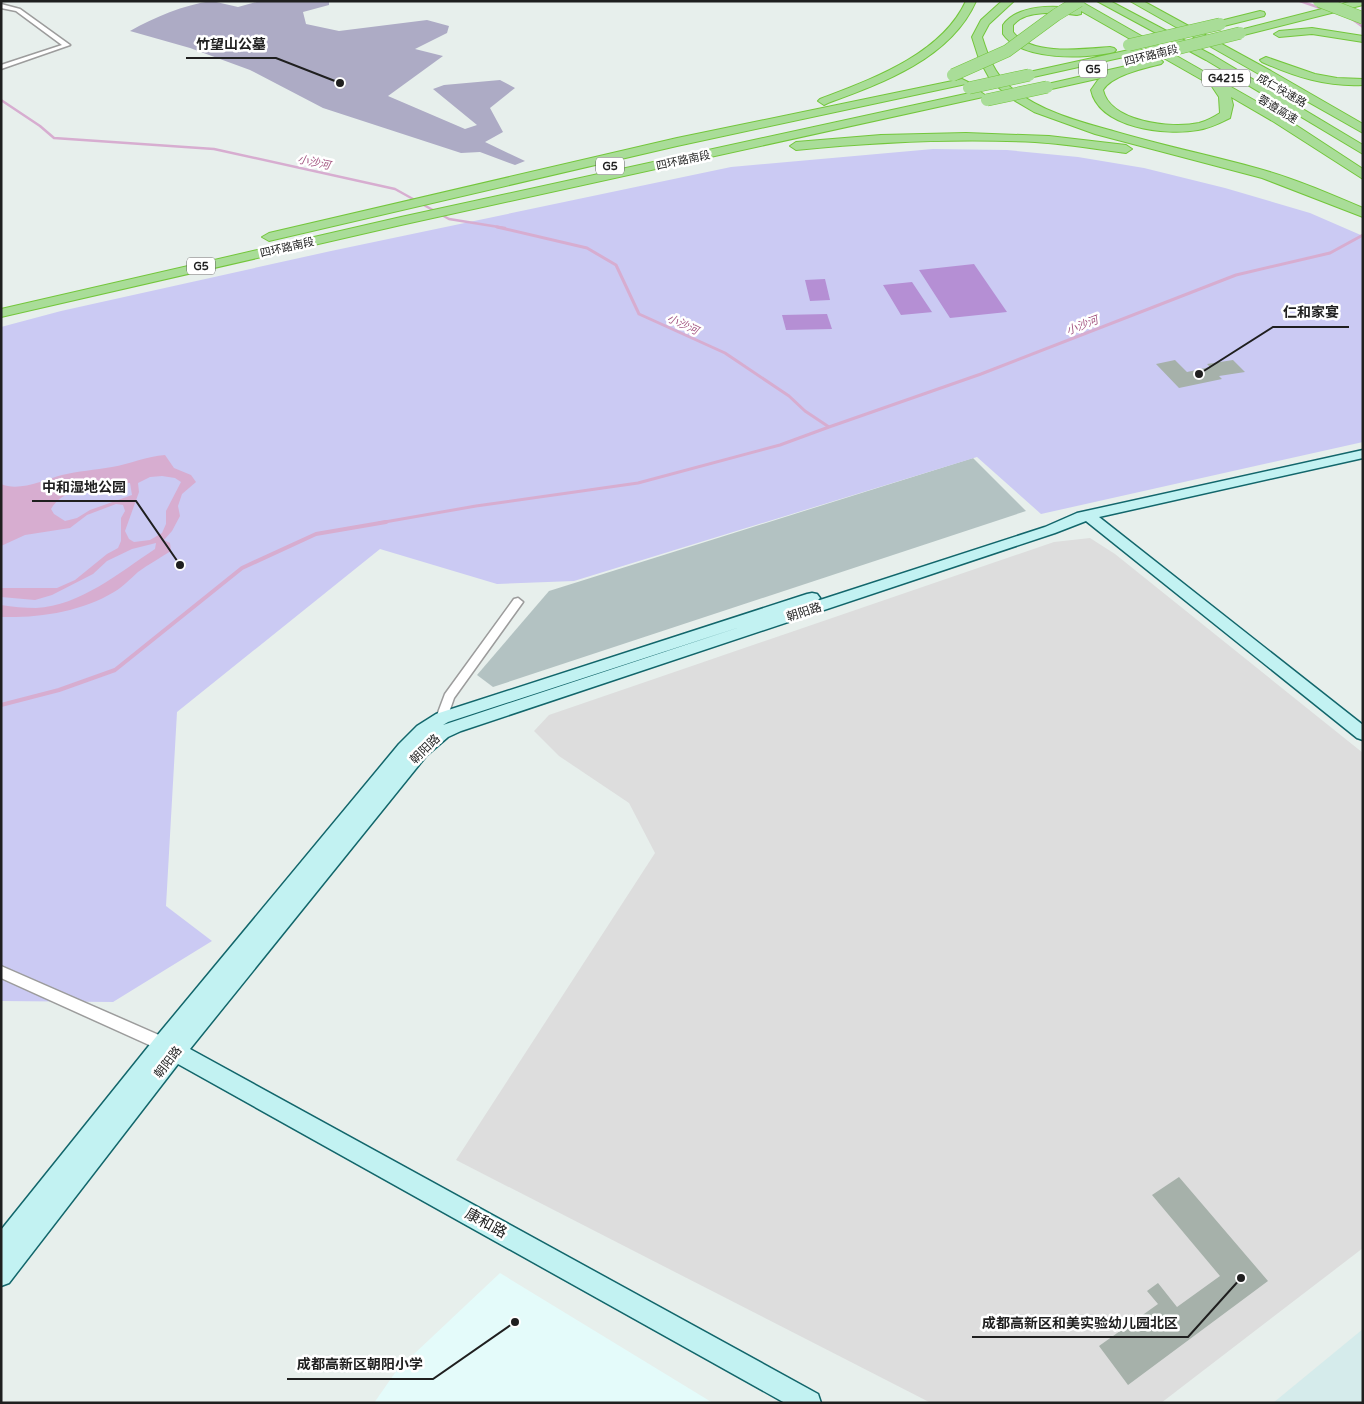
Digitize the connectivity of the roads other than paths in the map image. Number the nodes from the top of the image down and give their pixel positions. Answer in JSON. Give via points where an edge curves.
{"nodes":[{"id":1,"x":971,"y":1,"type":"edge"},
{"id":2,"x":1009,"y":1,"type":"edge"},
{"id":3,"x":1072,"y":1,"type":"edge"},
{"id":4,"x":1080,"y":1,"type":"edge"},
{"id":5,"x":1087,"y":1,"type":"edge"},
{"id":6,"x":1102,"y":1,"type":"edge"},
{"id":7,"x":1120,"y":1,"type":"edge"},
{"id":8,"x":1135,"y":1,"type":"edge"},
{"id":9,"x":1154,"y":1,"type":"edge"},
{"id":10,"x":1319,"y":1,"type":"edge"},
{"id":11,"x":1363,"y":2,"type":"edge"},
{"id":12,"x":1337,"y":4,"type":"edge"},
{"id":13,"x":1,"y":6,"type":"edge"},
{"id":14,"x":1268,"y":7,"type":"dead end"},
{"id":15,"x":1360,"y":13,"type":"edge"},
{"id":16,"x":1108,"y":21,"type":"junction"},
{"id":17,"x":1235,"y":31,"type":"junction"},
{"id":18,"x":1363,"y":39,"type":"edge"},
{"id":19,"x":1110,"y":50,"type":"junction"},
{"id":20,"x":1143,"y":54,"type":"junction"},
{"id":21,"x":1256,"y":56,"type":"junction"},
{"id":22,"x":1,"y":67,"type":"edge"},
{"id":23,"x":1135,"y":67,"type":"junction"},
{"id":24,"x":1034,"y":78,"type":"junction"},
{"id":25,"x":1211,"y":79,"type":"junction"},
{"id":26,"x":1363,"y":82,"type":"edge"},
{"id":27,"x":970,"y":88,"type":"junction"},
{"id":28,"x":1363,"y":118,"type":"edge"},
{"id":29,"x":1363,"y":129,"type":"edge"},
{"id":30,"x":785,"y":132,"type":"junction"},
{"id":31,"x":763,"y":137,"type":"junction"},
{"id":32,"x":1025,"y":138,"type":"junction"},
{"id":33,"x":1363,"y":138,"type":"edge"},
{"id":34,"x":1363,"y":150,"type":"edge"},
{"id":35,"x":1363,"y":161,"type":"edge"},
{"id":36,"x":1232,"y":166,"type":"junction"},
{"id":37,"x":1363,"y":175,"type":"edge"},
{"id":38,"x":379,"y":213,"type":"junction"},
{"id":39,"x":1362,"y":219,"type":"edge"},
{"id":40,"x":260,"y":239,"type":"dead end"},
{"id":41,"x":241,"y":244,"type":"dead end"},
{"id":42,"x":216,"y":256,"type":"junction"},
{"id":43,"x":1,"y":302,"type":"edge"},
{"id":44,"x":1,"y":313,"type":"edge"},
{"id":45,"x":1363,"y":454,"type":"edge"},
{"id":46,"x":1088,"y":515,"type":"junction"},
{"id":47,"x":518,"y":602,"type":"dead end"},
{"id":48,"x":442,"y":718,"type":"junction"},
{"id":49,"x":1363,"y":734,"type":"edge"},
{"id":50,"x":1,"y":972,"type":"edge"},
{"id":51,"x":170,"y":1048,"type":"junction"},
{"id":52,"x":1,"y":1248,"type":"edge"},
{"id":53,"x":1,"y":1275,"type":"edge"},
{"id":54,"x":810,"y":1403,"type":"edge"}],
"edges":[{"from":1,"to":30,"type":"highway","via":[[959,24],[929,51],[840,95]]},
{"from":2,"to":36,"type":"highway","via":[[985,22],[977,37],[995,80],[1007,90],[1065,121]]},
{"from":3,"to":16,"type":"highway"},
{"from":4,"to":27,"type":"highway","bridge":true,"via":[[1007,51]]},
{"from":5,"to":35,"type":"highway","name":"蓉遵高速","number":"G4215","via":[[1196,60]]},
{"from":6,"to":34,"type":"highway","name":"成仁快速路","via":[[1210,58]]},
{"from":7,"to":33,"type":"highway","name":"成仁快速路","via":[[1217,52]]},
{"from":8,"to":29,"type":"highway","name":"蓉遵高速","number":"G4215"},
{"from":9,"to":21,"type":"highway"},
{"from":10,"to":15,"type":"highway","bridge":true},
{"from":11,"to":12,"type":"highway","name":"四环路南段","number":"G5"},
{"from":12,"to":17,"type":"highway","name":"四环路南段","number":"G5","via":[[1303,10]]},
{"from":12,"to":17,"type":"highway","name":"四环路南段","number":"G5","bridge":true,"via":[[1315,14]]},
{"from":13,"to":22,"type":"street","via":[[18,10],[67,45]]},
{"from":14,"to":17,"type":"highway","via":[[1248,17]]},
{"from":15,"to":17,"type":"highway"},
{"from":16,"to":19,"type":"highway","via":[[1072,12],[1039,11],[1011,19],[1007,32],[1012,39],[1028,47],[1049,51]]},
{"from":16,"to":25,"type":"highway"},
{"from":17,"to":18,"type":"highway","via":[[1312,31]]},
{"from":17,"to":20,"type":"highway"},
{"from":17,"to":20,"type":"highway","name":"四环路南段","number":"G5"},
{"from":19,"to":20,"type":"highway"},
{"from":19,"to":24,"type":"highway"},
{"from":20,"to":23,"type":"highway"},
{"from":20,"to":24,"type":"highway","name":"四环路南段","number":"G5"},
{"from":21,"to":26,"type":"highway","via":[[1306,76]]},
{"from":21,"to":28,"type":"highway"},
{"from":23,"to":24,"type":"highway"},
{"from":23,"to":25,"type":"highway","via":[[1102,82],[1098,95],[1100,101],[1115,113],[1152,125],[1194,127],[1226,115],[1226,99]]},
{"from":24,"to":27,"type":"highway","bridge":true},
{"from":24,"to":27,"type":"highway","name":"四环路南段","number":"G5","bridge":true},
{"from":25,"to":37,"type":"highway"},
{"from":27,"to":30,"type":"highway"},
{"from":27,"to":30,"type":"highway","name":"四环路南段","number":"G5"},
{"from":27,"to":30,"type":"highway","via":[[841,107]]},
{"from":30,"to":31,"type":"highway"},
{"from":30,"to":31,"type":"highway","name":"四环路南段","number":"G5"},
{"from":30,"to":32,"type":"highway"},
{"from":31,"to":38,"type":"highway","name":"四环路南段","number":"G5"},
{"from":31,"to":38,"type":"highway","via":[[445,196]]},
{"from":31,"to":42,"type":"highway","name":"四环路南段","number":"G5","via":[[477,207]]},
{"from":32,"to":36,"type":"highway","via":[[1125,149]]},
{"from":32,"to":39,"type":"highway","via":[[1141,156],[1234,178]]},
{"from":36,"to":39,"type":"highway","via":[[1315,194]]},
{"from":38,"to":40,"type":"highway"},
{"from":38,"to":42,"type":"highway","name":"四环路南段","number":"G5"},
{"from":41,"to":42,"type":"highway"},
{"from":42,"to":43,"type":"highway","name":"四环路南段","number":"G5"},
{"from":42,"to":44,"type":"highway","name":"四环路南段","number":"G5"},
{"from":45,"to":46,"type":"main road"},
{"from":46,"to":48,"type":"main road","via":[[1042,524]]},
{"from":46,"to":49,"type":"main road"},
{"from":46,"to":51,"type":"main road","name":"朝阳路","via":[[442,733],[421,750]]},
{"from":47,"to":48,"type":"street","name":"朝阳路","via":[[449,697]]},
{"from":48,"to":51,"type":"main road","name":"朝阳路","via":[[423,730],[405,749]]},
{"from":50,"to":51,"type":"street"},
{"from":51,"to":52,"type":"main road","name":"朝阳路"},
{"from":51,"to":53,"type":"main road","name":"朝阳路"},
{"from":51,"to":54,"type":"main road","name":"康和路"}]}
